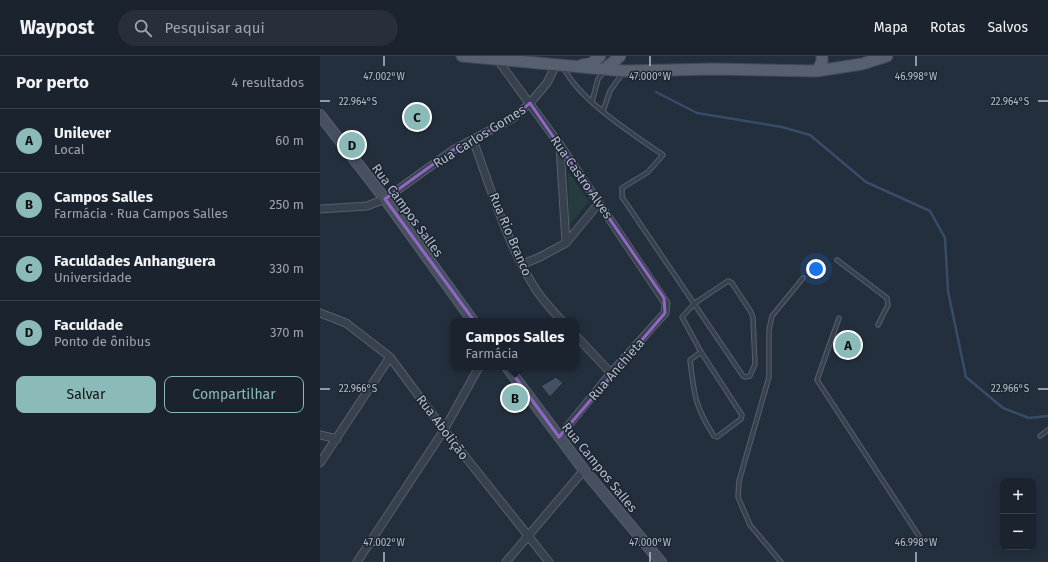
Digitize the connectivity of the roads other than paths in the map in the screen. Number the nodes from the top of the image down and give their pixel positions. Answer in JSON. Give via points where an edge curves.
{"nodes":[{"id":1,"x":462,"y":56,"type":"edge"},
{"id":2,"x":600,"y":56,"type":"edge"},
{"id":3,"x":622,"y":56,"type":"edge"},
{"id":4,"x":822,"y":56,"type":"edge"},
{"id":5,"x":887,"y":56,"type":"edge"},
{"id":6,"x":496,"y":59,"type":"junction"},
{"id":7,"x":876,"y":59,"type":"edge"},
{"id":8,"x":560,"y":65,"type":"junction"},
{"id":9,"x":576,"y":66,"type":"junction"},
{"id":10,"x":605,"y":69,"type":"junction"},
{"id":11,"x":626,"y":71,"type":"junction"},
{"id":12,"x":818,"y":71,"type":"junction"},
{"id":13,"x":592,"y":102,"type":"junction"},
{"id":14,"x":530,"y":104,"type":"junction"},
{"id":15,"x":603,"y":111,"type":"junction"},
{"id":16,"x":320,"y":115,"type":"edge"},
{"id":17,"x":473,"y":140,"type":"junction"},
{"id":18,"x":560,"y":145,"type":"junction"},
{"id":19,"x":385,"y":199,"type":"junction"},
{"id":20,"x":599,"y":203,"type":"junction"},
{"id":21,"x":320,"y":209,"type":"edge"},
{"id":22,"x":566,"y":243,"type":"junction"},
{"id":23,"x":837,"y":260,"type":"dead end"},
{"id":24,"x":523,"y":264,"type":"junction"},
{"id":25,"x":803,"y":278,"type":"dead end"},
{"id":26,"x":664,"y":298,"type":"joint"},
{"id":27,"x":694,"y":303,"type":"junction"},
{"id":28,"x":320,"y":313,"type":"edge"},
{"id":29,"x":471,"y":318,"type":"edge"},
{"id":30,"x":559,"y":318,"type":"edge"},
{"id":31,"x":839,"y":318,"type":"dead end"},
{"id":32,"x":878,"y":326,"type":"dead end"},
{"id":33,"x":579,"y":339,"type":"edge"},
{"id":34,"x":702,"y":352,"type":"junction"},
{"id":35,"x":390,"y":357,"type":"junction"},
{"id":36,"x":477,"y":370,"type":"edge"},
{"id":37,"x":510,"y":370,"type":"edge"},
{"id":38,"x":611,"y":373,"type":"junction"},
{"id":39,"x":444,"y":430,"type":"junction"},
{"id":40,"x":1048,"y":430,"type":"edge"},
{"id":41,"x":320,"y":434,"type":"edge"},
{"id":42,"x":1040,"y":436,"type":"dead end"},
{"id":43,"x":559,"y":437,"type":"junction"},
{"id":44,"x":337,"y":439,"type":"junction"},
{"id":45,"x":320,"y":463,"type":"edge"},
{"id":46,"x":584,"y":470,"type":"junction"},
{"id":47,"x":529,"y":536,"type":"junction"},
{"id":48,"x":919,"y":536,"type":"dead end"},
{"id":49,"x":357,"y":562,"type":"edge"},
{"id":50,"x":506,"y":562,"type":"edge"},
{"id":51,"x":549,"y":562,"type":"edge"},
{"id":52,"x":662,"y":562,"type":"edge"},
{"id":53,"x":781,"y":562,"type":"edge"}],
"edges":[{"from":1,"to":6,"type":"main road"},
{"from":2,"to":9,"type":"main road","via":[[592,63]]},
{"from":3,"to":10,"type":"main road"},
{"from":3,"to":11,"type":"main road"},
{"from":4,"to":12,"type":"main road"},
{"from":5,"to":7,"type":"main road"},
{"from":6,"to":8,"type":"main road"},
{"from":6,"to":14,"type":"street","name":"Rua Castro Alves"},
{"from":7,"to":12,"type":"main road"},
{"from":8,"to":9,"type":"main road"},
{"from":8,"to":13,"type":"lane"},
{"from":8,"to":14,"type":"street","name":"Rua Carlos Gomes"},
{"from":9,"to":10,"type":"main road"},
{"from":10,"to":11,"type":"main road"},
{"from":10,"to":13,"type":"lane","via":[[598,79]]},
{"from":11,"to":12,"type":"main road"},
{"from":11,"to":15,"type":"lane","via":[[610,90]]},
{"from":13,"to":15,"type":"lane"},
{"from":14,"to":17,"type":"street","name":"Rua Carlos Gomes","via":[[513,118]]},
{"from":14,"to":18,"type":"street","name":"Rua Castro Alves"},
{"from":15,"to":27,"type":"lane","via":[[620,126],[663,155],[648,172],[622,188],[622,197]]},
{"from":16,"to":19,"type":"main road","name":"Rua Campos Salles"},
{"from":17,"to":19,"type":"street","name":"Rua Carlos Gomes","via":[[453,150]]},
{"from":17,"to":24,"type":"street","name":"Rua Rio Branco","via":[[508,234]]},
{"from":18,"to":20,"type":"street","name":"Rua Castro Alves"},
{"from":18,"to":22,"type":"street"},
{"from":19,"to":21,"type":"street","name":"Rua Carlos Gomes","via":[[367,206]]},
{"from":19,"to":29,"type":"main road","name":"Rua Campos Salles"},
{"from":20,"to":22,"type":"street"},
{"from":20,"to":26,"type":"street","name":"Rua Castro Alves"},
{"from":22,"to":24,"type":"street"},
{"from":23,"to":32,"type":"lane","via":[[887,298],[888,305]]},
{"from":24,"to":30,"type":"street","name":"Rua Rio Branco","via":[[533,285]]},
{"from":25,"to":53,"type":"lane","via":[[772,316],[769,330],[770,377],[739,481],[738,497],[750,525]]},
{"from":26,"to":38,"type":"street","name":"Rua Anchieta","via":[[665,313]]},
{"from":27,"to":27,"type":"lane","via":[[726,282],[732,283],[753,318],[755,364],[750,376],[743,376]]},
{"from":27,"to":34,"type":"lane","via":[[684,313],[683,320]]},
{"from":28,"to":35,"type":"street","name":"Rua Abolição","via":[[346,324]]},
{"from":31,"to":48,"type":"lane","via":[[817,380]]},
{"from":33,"to":38,"type":"street"},
{"from":34,"to":34,"type":"lane","via":[[690,358],[694,397],[705,422],[717,437],[741,419],[742,415]]},
{"from":35,"to":39,"type":"street","name":"Rua Abolição"},
{"from":35,"to":44,"type":"street"},
{"from":36,"to":39,"type":"street"},
{"from":37,"to":43,"type":"main road","name":"Rua Campos Salles"},
{"from":38,"to":43,"type":"street","name":"Rua Anchieta"},
{"from":39,"to":47,"type":"street","name":"Rua Abolição"},
{"from":39,"to":49,"type":"street"},
{"from":40,"to":42,"type":"lane"},
{"from":41,"to":44,"type":"street"},
{"from":43,"to":46,"type":"main road","name":"Rua Campos Salles"},
{"from":44,"to":45,"type":"street"},
{"from":46,"to":47,"type":"street"},
{"from":46,"to":52,"type":"main road","name":"Rua Campos Salles"},
{"from":47,"to":50,"type":"street"},
{"from":47,"to":51,"type":"street","name":"Rua Abolição"}]}
